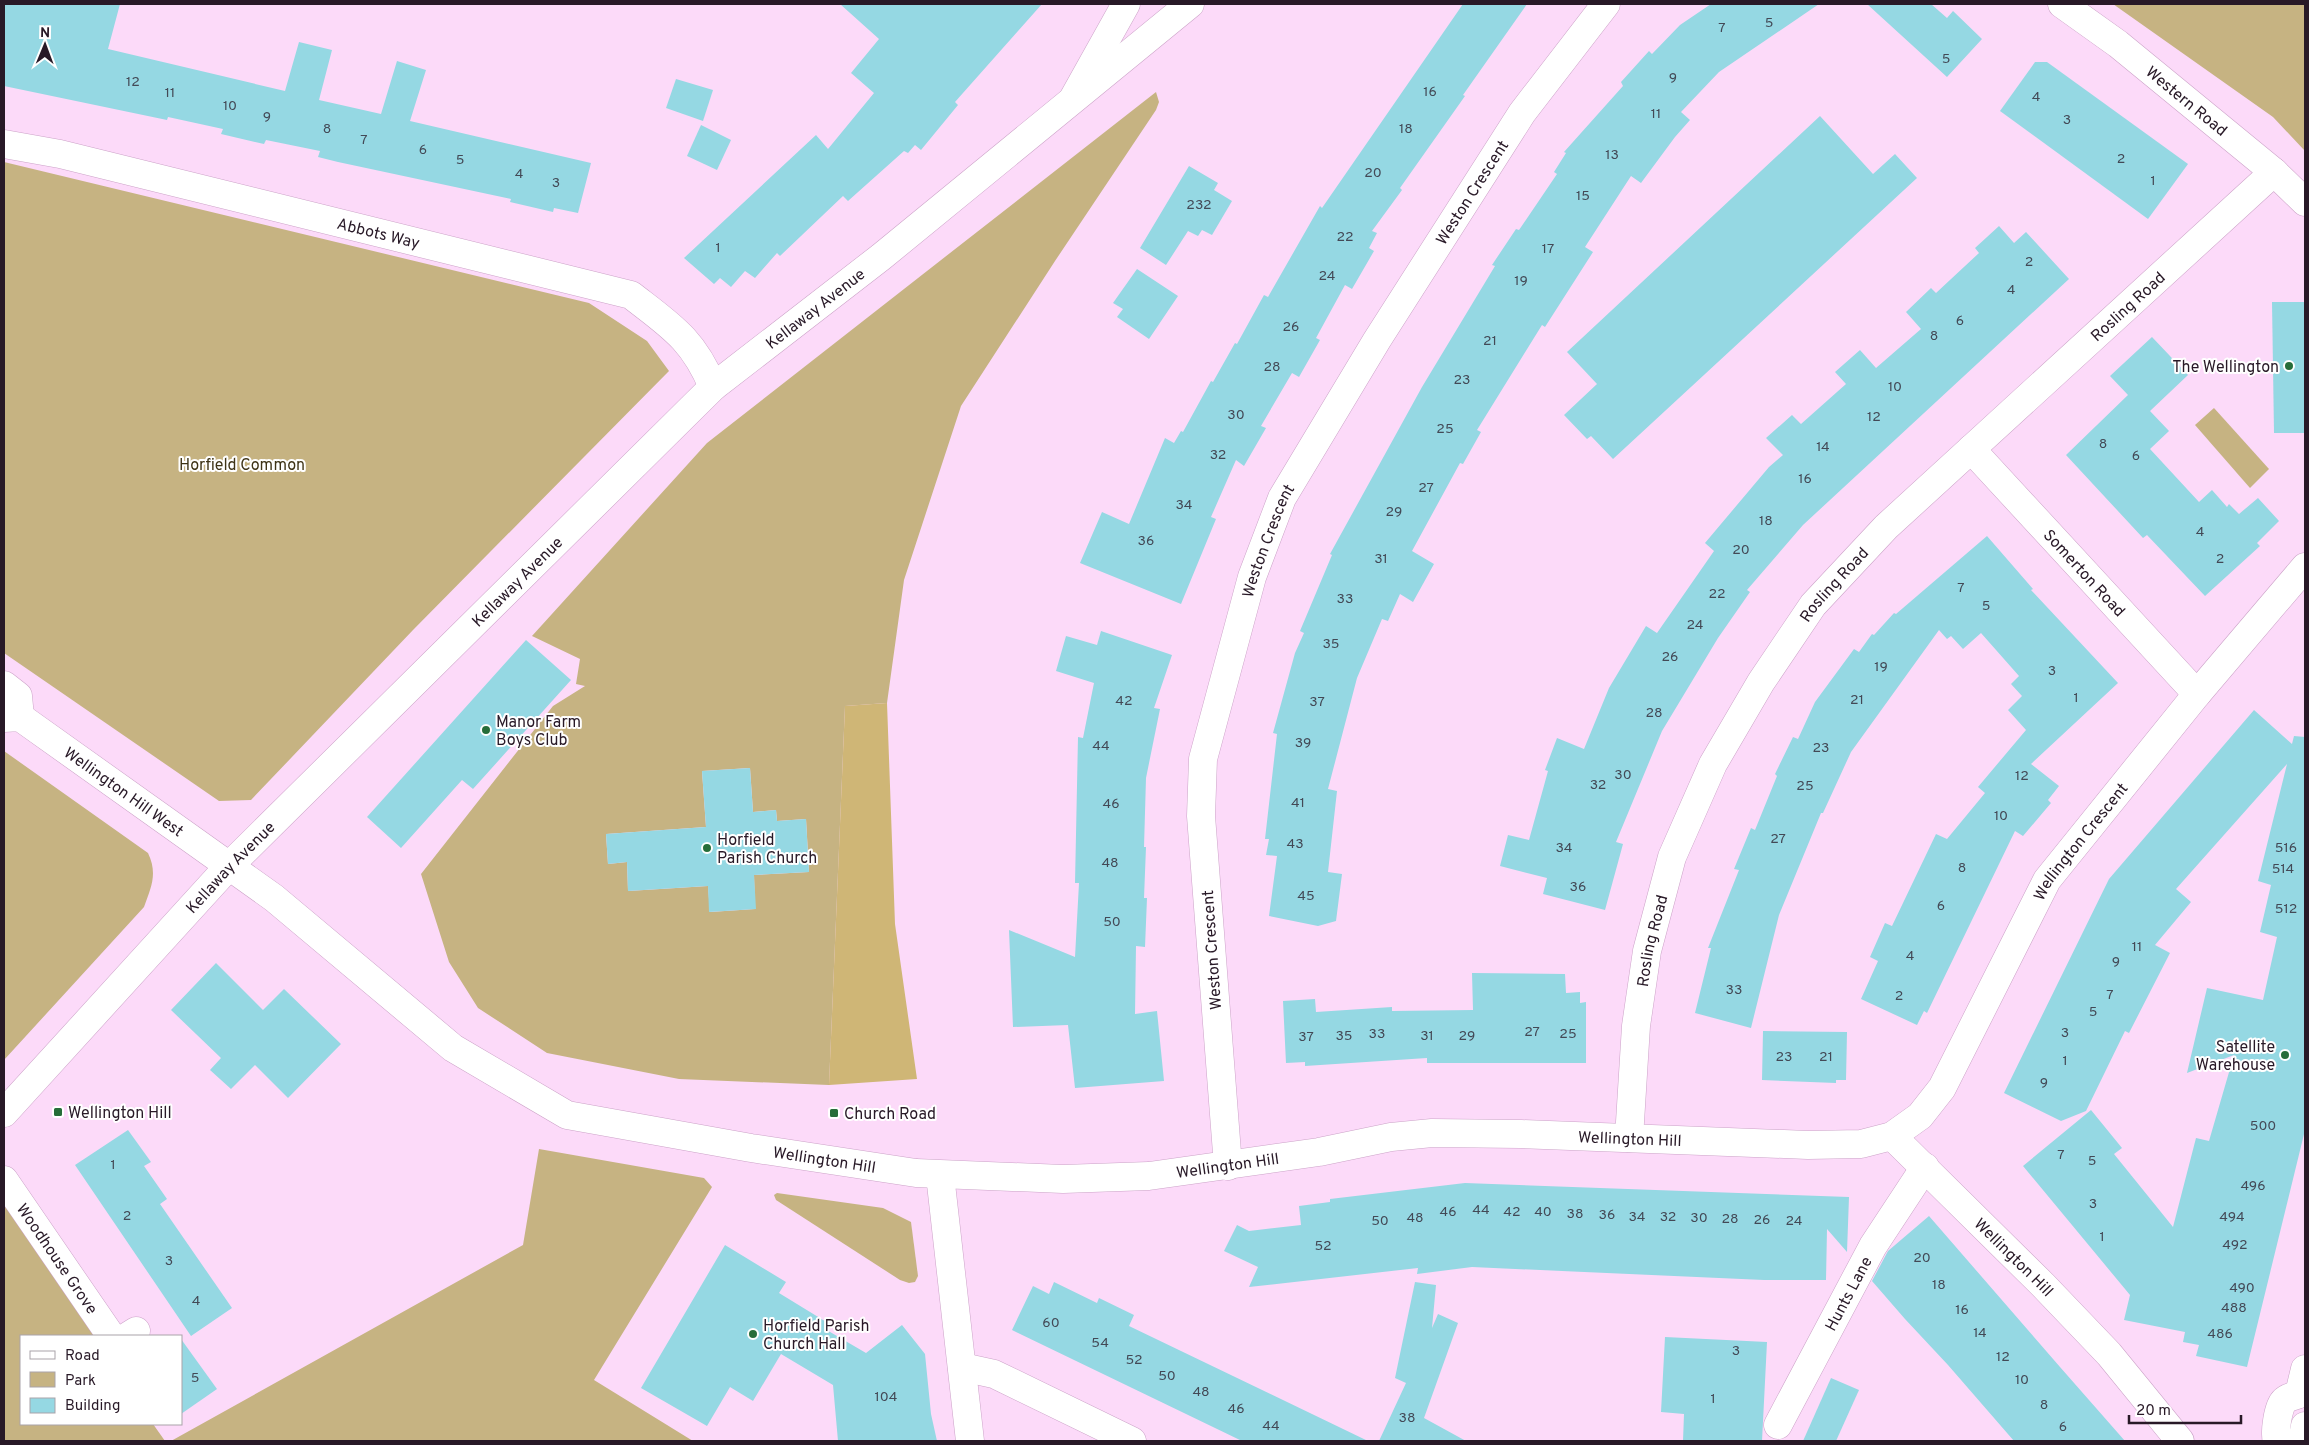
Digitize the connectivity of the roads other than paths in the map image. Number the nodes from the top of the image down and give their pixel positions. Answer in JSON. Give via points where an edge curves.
{"nodes":[{"id":1,"x":1126,"y":4,"type":"edge"},
{"id":2,"x":1190,"y":4,"type":"edge"},
{"id":3,"x":1606,"y":4,"type":"edge"},
{"id":4,"x":2062,"y":4,"type":"edge"},
{"id":5,"x":1074,"y":97,"type":"junction"},
{"id":6,"x":4,"y":144,"type":"edge"},
{"id":7,"x":2274,"y":172,"type":"junction"},
{"id":8,"x":2305,"y":202,"type":"edge"},
{"id":9,"x":713,"y":387,"type":"junction"},
{"id":10,"x":1971,"y":449,"type":"junction"},
{"id":11,"x":2305,"y":566,"type":"edge"},
{"id":12,"x":4,"y":686,"type":"edge"},
{"id":13,"x":2197,"y":694,"type":"junction"},
{"id":14,"x":12,"y":718,"type":"edge"},
{"id":15,"x":229,"y":866,"type":"junction"},
{"id":16,"x":4,"y":1113,"type":"edge"},
{"id":17,"x":1892,"y":1136,"type":"junction"},
{"id":18,"x":1629,"y":1138,"type":"junction"},
{"id":19,"x":1228,"y":1166,"type":"junction"},
{"id":20,"x":1924,"y":1168,"type":"junction"},
{"id":21,"x":940,"y":1175,"type":"junction"},
{"id":22,"x":4,"y":1180,"type":"edge"},
{"id":23,"x":125,"y":1335,"type":"edge"},
{"id":24,"x":962,"y":1367,"type":"junction"},
{"id":25,"x":2303,"y":1388,"type":"edge"},
{"id":26,"x":1778,"y":1425,"type":"dead end"},
{"id":27,"x":2305,"y":1426,"type":"edge"},
{"id":28,"x":970,"y":1441,"type":"edge"},
{"id":29,"x":1132,"y":1441,"type":"edge"},
{"id":30,"x":2180,"y":1441,"type":"edge"},
{"id":31,"x":2276,"y":1441,"type":"edge"},
{"id":32,"x":2302,"y":1441,"type":"edge"}],
"edges":[{"from":1,"to":5,"type":"street","name":"Kellaway Avenue"},
{"from":2,"to":5,"type":"street","name":"Kellaway Avenue"},
{"from":3,"to":19,"type":"street","name":"Weston Crescent","via":[[1522,113],[1377,340],[1282,498],[1252,577],[1203,759],[1201,816]]},
{"from":4,"to":7,"type":"street","name":"Western Road","via":[[2118,44]]},
{"from":5,"to":9,"type":"street","name":"Kellaway Avenue","via":[[881,257]]},
{"from":6,"to":9,"type":"street","name":"Abbots Way","via":[[60,154],[631,295],[680,332],[703,363]]},
{"from":7,"to":8,"type":"street","name":"Western Road"},
{"from":7,"to":10,"type":"street","name":"Rosling Road"},
{"from":9,"to":15,"type":"street","name":"Kellaway Avenue"},
{"from":10,"to":13,"type":"street","name":"Somerton Road"},
{"from":10,"to":18,"type":"street","name":"Rosling Road","via":[[1886,527],[1813,605],[1761,682],[1713,764],[1672,857],[1647,951],[1636,1026]]},
{"from":11,"to":13,"type":"street","name":"Wellington Crescent"},
{"from":12,"to":14,"type":"street","name":"Wellington Hill West","via":[[18,696]]},
{"from":13,"to":17,"type":"street","name":"Wellington Crescent","via":[[2047,880],[1942,1088],[1920,1116]]},
{"from":14,"to":15,"type":"street","name":"Wellington Hill West"},
{"from":15,"to":16,"type":"street","name":"Kellaway Avenue"},
{"from":15,"to":21,"type":"street","name":"Wellington Hill","via":[[274,898],[453,1048],[567,1115],[751,1148]]},
{"from":17,"to":18,"type":"street","name":"Wellington Hill","via":[[1861,1144],[1808,1145]]},
{"from":17,"to":20,"type":"street","name":"Wellington Hill"},
{"from":18,"to":19,"type":"street","name":"Wellington Hill","via":[[1432,1133],[1391,1137]]},
{"from":19,"to":21,"type":"street","name":"Wellington Hill","via":[[1149,1176],[1063,1180]]},
{"from":20,"to":26,"type":"street","name":"Hunts Lane","via":[[1873,1246]]},
{"from":20,"to":30,"type":"street","name":"Wellington Hill","via":[[2109,1354]]},
{"from":21,"to":24,"type":"street"},
{"from":22,"to":23,"type":"street","name":"Woodhouse Grove"},
{"from":24,"to":28,"type":"street"},
{"from":24,"to":29,"type":"street","via":[[994,1374]]},
{"from":25,"to":31,"type":"street","via":[[2282,1403],[2274,1434]]},
{"from":27,"to":32,"type":"street"}]}
